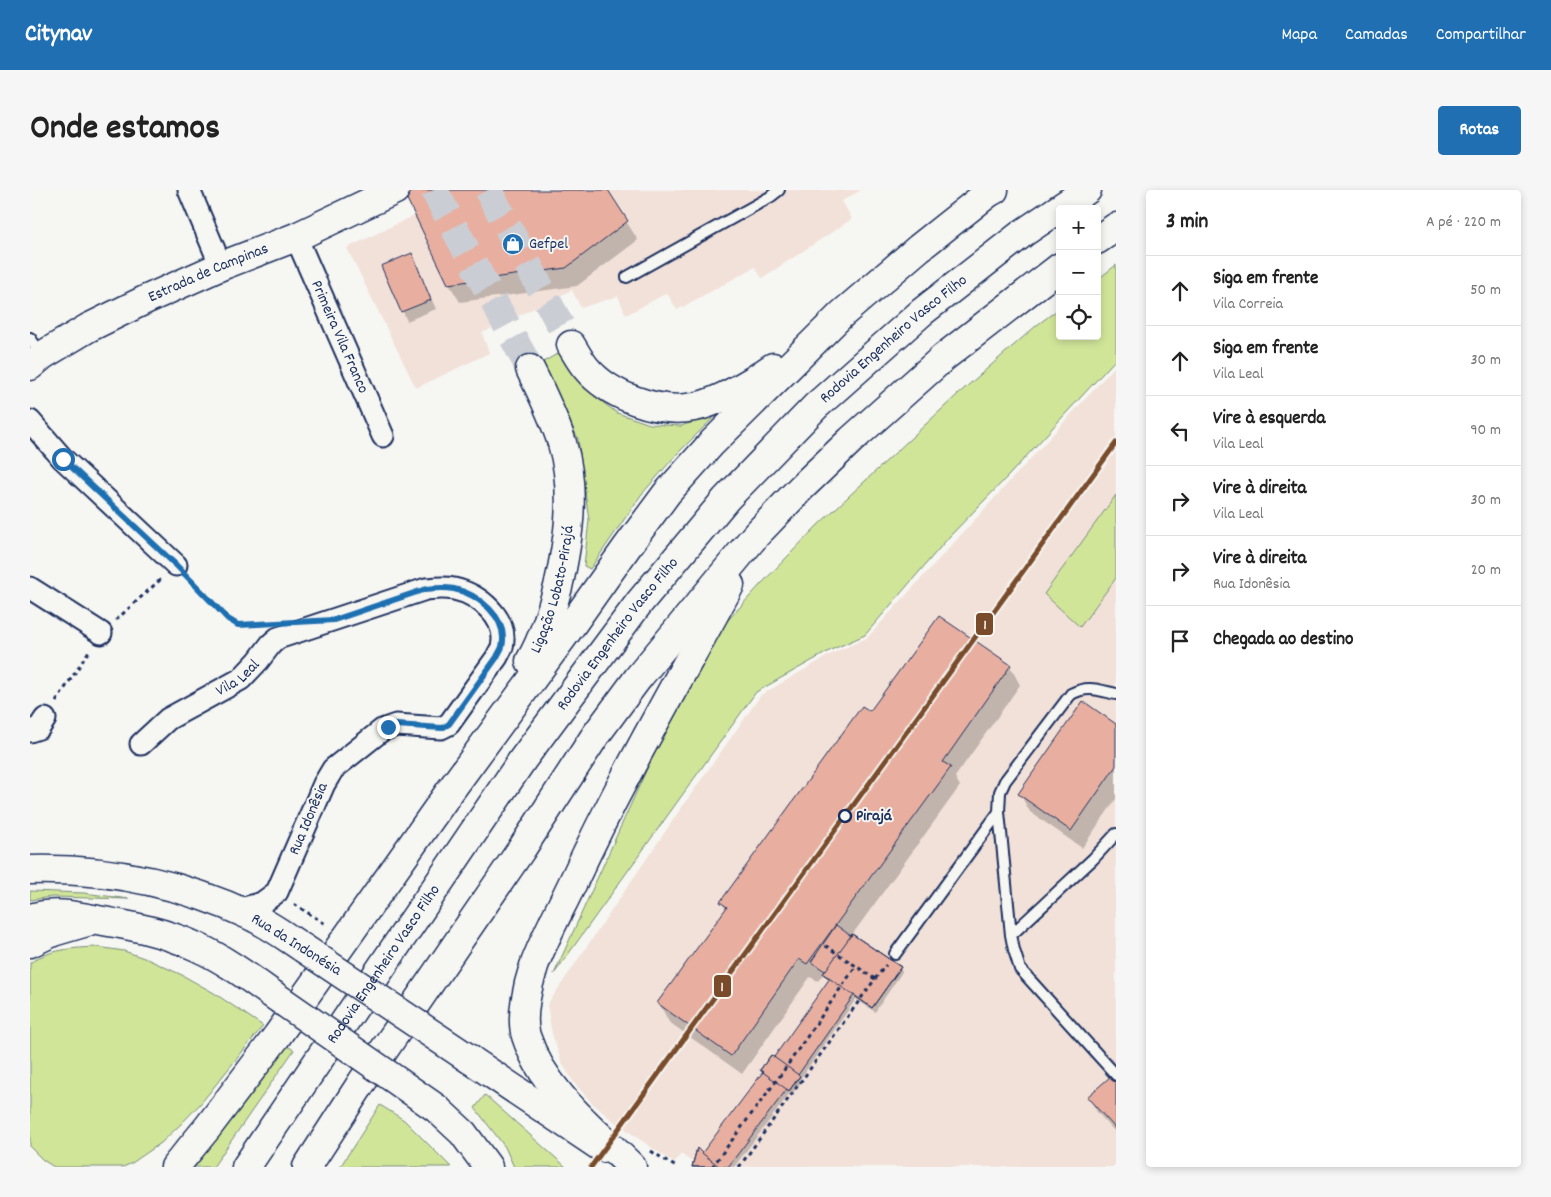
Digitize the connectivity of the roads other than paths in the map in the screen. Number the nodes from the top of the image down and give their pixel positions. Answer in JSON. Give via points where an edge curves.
{"nodes":[{"id":1,"x":189,"y":190,"type":"edge"},
{"id":2,"x":395,"y":190,"type":"edge"},
{"id":3,"x":779,"y":190,"type":"edge"},
{"id":4,"x":1088,"y":190,"type":"edge"},
{"id":5,"x":992,"y":191,"type":"edge"},
{"id":6,"x":1116,"y":227,"type":"edge"},
{"id":7,"x":296,"y":237,"type":"junction"},
{"id":8,"x":1101,"y":237,"type":"edge"},
{"id":9,"x":220,"y":266,"type":"junction"},
{"id":10,"x":1056,"y":270,"type":"edge"},
{"id":11,"x":627,"y":277,"type":"dead end"},
{"id":12,"x":842,"y":314,"type":"junction"},
{"id":13,"x":571,"y":345,"type":"tunnel mouth"},
{"id":14,"x":34,"y":353,"type":"edge"},
{"id":15,"x":530,"y":369,"type":"tunnel mouth"},
{"id":16,"x":30,"y":421,"type":"edge"},
{"id":17,"x":383,"y":436,"type":"dead end"},
{"id":18,"x":756,"y":536,"type":"junction"},
{"id":19,"x":176,"y":565,"type":"road end"},
{"id":20,"x":30,"y":588,"type":"edge"},
{"id":21,"x":101,"y":633,"type":"dead end"},
{"id":22,"x":1116,"y":694,"type":"edge"},
{"id":23,"x":449,"y":724,"type":"joint"},
{"id":24,"x":141,"y":744,"type":"dead end"},
{"id":25,"x":450,"y":791,"type":"junction"},
{"id":26,"x":999,"y":812,"type":"junction"},
{"id":27,"x":1116,"y":834,"type":"edge"},
{"id":28,"x":30,"y":870,"type":"edge"},
{"id":29,"x":249,"y":906,"type":"junction"},
{"id":30,"x":30,"y":918,"type":"edge"},
{"id":31,"x":96,"y":919,"type":"junction"},
{"id":32,"x":1011,"y":935,"type":"junction"},
{"id":33,"x":30,"y":943,"type":"edge"},
{"id":34,"x":895,"y":954,"type":"dead end"},
{"id":35,"x":1116,"y":1075,"type":"edge"},
{"id":36,"x":216,"y":1117,"type":"junction"},
{"id":37,"x":625,"y":1165,"type":"edge"},
{"id":38,"x":163,"y":1167,"type":"edge"},
{"id":39,"x":175,"y":1167,"type":"edge"},
{"id":40,"x":194,"y":1167,"type":"edge"},
{"id":41,"x":246,"y":1167,"type":"edge"},
{"id":42,"x":307,"y":1167,"type":"edge"},
{"id":43,"x":488,"y":1167,"type":"edge"}],
"edges":[{"from":1,"to":9,"type":"street"},
{"from":2,"to":7,"type":"main road","name":"Estrada de Campinas"},
{"from":3,"to":11,"type":"lane"},
{"from":4,"to":41,"type":"main road","name":"Rodovia Engenheiro Vasco Filho","via":[[1023,233],[922,312],[816,406],[726,499],[638,603],[523,759]]},
{"from":5,"to":12,"type":"main road"},
{"from":6,"to":8,"type":"main road"},
{"from":7,"to":9,"type":"main road","name":"Estrada de Campinas"},
{"from":7,"to":17,"type":"street","name":"Primeira Vila Franco"},
{"from":9,"to":14,"type":"main road","name":"Estrada de Campinas"},
{"from":10,"to":18,"type":"main road","via":[[944,357],[802,487]]},
{"from":12,"to":13,"type":"main road","via":[[771,369],[712,402],[680,409],[644,404],[623,395],[593,375]]},
{"from":12,"to":25,"type":"main road","via":[[712,443],[667,493]]},
{"from":15,"to":25,"type":"main road","name":"Ligação Lobato-Pirajá","via":[[562,443],[570,514],[566,554],[540,642]]},
{"from":16,"to":19,"type":"street","via":[[63,459]]},
{"from":18,"to":37,"type":"main road","via":[[596,834],[534,966],[524,1004],[525,1035],[544,1076]]},
{"from":18,"to":42,"type":"main road","via":[[638,678],[595,736]]},
{"from":20,"to":21,"type":"street"},
{"from":22,"to":26,"type":"lane","via":[[1081,688],[1071,694],[1005,781],[1000,792]]},
{"from":23,"to":24,"type":"street","name":"Vila Leal","via":[[497,657],[502,646],[502,634],[497,619],[479,600],[464,592],[441,587],[278,638],[241,679],[168,719]]},
{"from":23,"to":29,"type":"street","name":"Rua Idonêsia","via":[[442,728],[388,727],[333,769],[279,890]]},
{"from":25,"to":36,"type":"main road","via":[[324,971]]},
{"from":26,"to":32,"type":"lane"},
{"from":26,"to":34,"type":"lane"},
{"from":27,"to":32,"type":"lane"},
{"from":28,"to":29,"type":"main road","name":"Rua da Indonésia","via":[[105,872]]},
{"from":29,"to":37,"type":"main road","name":"Rua da Indonésia","bridge":true,"via":[[270,927]]},
{"from":30,"to":31,"type":"main road","via":[[54,913]]},
{"from":31,"to":33,"type":"main road"},
{"from":31,"to":43,"type":"main road","bridge":true,"via":[[175,937],[223,961],[436,1108],[463,1133]]},
{"from":32,"to":35,"type":"lane","via":[[1020,969]]},
{"from":36,"to":38,"type":"main road"},
{"from":36,"to":39,"type":"main road"},
{"from":36,"to":40,"type":"main road"}]}
